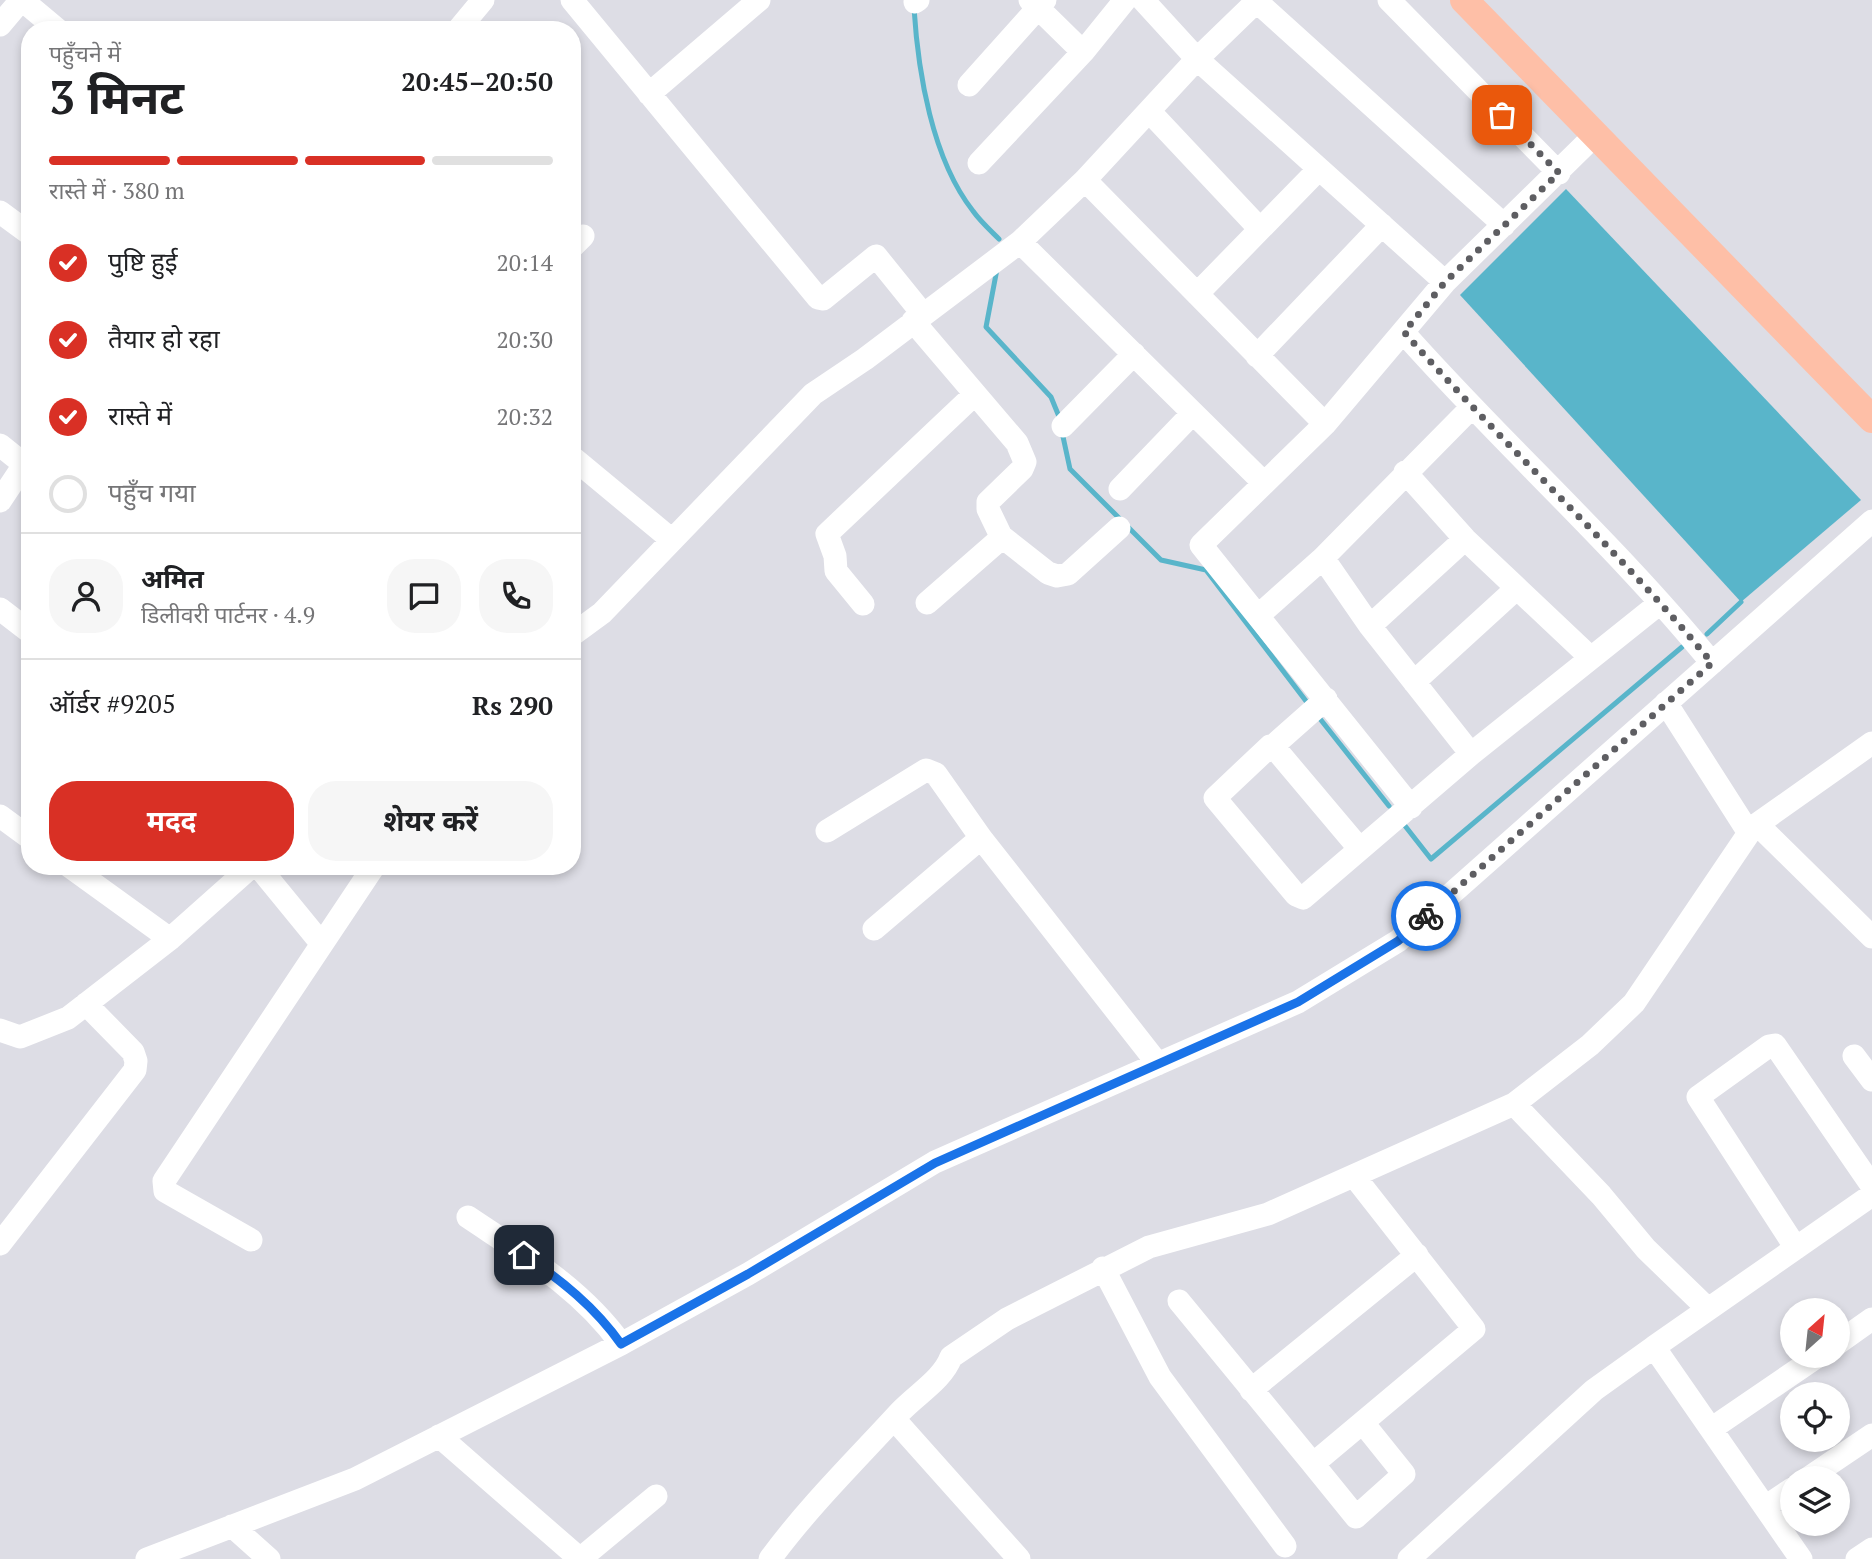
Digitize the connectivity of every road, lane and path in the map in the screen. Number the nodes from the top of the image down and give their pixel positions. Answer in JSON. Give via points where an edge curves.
{"nodes":[{"id":1,"x":22,"y":0,"type":"edge"},
{"id":2,"x":483,"y":0,"type":"edge"},
{"id":3,"x":572,"y":0,"type":"edge"},
{"id":4,"x":759,"y":0,"type":"edge"},
{"id":5,"x":1125,"y":0,"type":"edge"},
{"id":6,"x":1143,"y":0,"type":"edge"},
{"id":7,"x":1390,"y":0,"type":"edge"},
{"id":8,"x":1464,"y":0,"type":"edge"},
{"id":9,"x":1256,"y":1,"type":"edge"},
{"id":10,"x":1038,"y":3,"type":"edge"},
{"id":11,"x":47,"y":21,"type":"edge"},
{"id":12,"x":466,"y":21,"type":"edge"},
{"id":13,"x":0,"y":25,"type":"edge"},
{"id":14,"x":1083,"y":52,"type":"junction"},
{"id":15,"x":1197,"y":59,"type":"junction"},
{"id":16,"x":969,"y":85,"type":"dead end"},
{"id":17,"x":649,"y":94,"type":"junction"},
{"id":18,"x":1149,"y":111,"type":"junction"},
{"id":19,"x":1595,"y":135,"type":"junction"},
{"id":20,"x":979,"y":163,"type":"dead end"},
{"id":21,"x":1319,"y":169,"type":"junction"},
{"id":22,"x":1559,"y":173,"type":"junction"},
{"id":23,"x":1084,"y":180,"type":"junction"},
{"id":24,"x":0,"y":212,"type":"edge"},
{"id":25,"x":1382,"y":225,"type":"junction"},
{"id":26,"x":1504,"y":225,"type":"junction"},
{"id":27,"x":21,"y":227,"type":"edge"},
{"id":28,"x":1260,"y":229,"type":"junction"},
{"id":29,"x":1020,"y":242,"type":"junction"},
{"id":30,"x":1445,"y":282,"type":"junction"},
{"id":31,"x":1197,"y":294,"type":"junction"},
{"id":32,"x":917,"y":317,"type":"junction"},
{"id":33,"x":1404,"y":332,"type":"junction"},
{"id":34,"x":1134,"y":355,"type":"junction"},
{"id":35,"x":1257,"y":356,"type":"junction"},
{"id":36,"x":975,"y":394,"type":"junction"},
{"id":37,"x":1471,"y":408,"type":"junction"},
{"id":38,"x":1193,"y":413,"type":"junction"},
{"id":39,"x":1872,"y":419,"type":"edge"},
{"id":40,"x":1325,"y":424,"type":"junction"},
{"id":41,"x":1063,"y":426,"type":"dead end"},
{"id":42,"x":0,"y":445,"type":"edge"},
{"id":43,"x":21,"y":462,"type":"edge"},
{"id":44,"x":581,"y":464,"type":"edge"},
{"id":45,"x":1405,"y":472,"type":"junction"},
{"id":46,"x":21,"y":475,"type":"edge"},
{"id":47,"x":1264,"y":483,"type":"junction"},
{"id":48,"x":1120,"y":489,"type":"dead end"},
{"id":49,"x":0,"y":502,"type":"edge"},
{"id":50,"x":1872,"y":521,"type":"edge"},
{"id":51,"x":1119,"y":528,"type":"dead end"},
{"id":52,"x":1001,"y":536,"type":"junction"},
{"id":53,"x":1465,"y":539,"type":"junction"},
{"id":54,"x":673,"y":540,"type":"junction"},
{"id":55,"x":1323,"y":558,"type":"junction"},
{"id":56,"x":1517,"y":588,"type":"junction"},
{"id":57,"x":927,"y":603,"type":"dead end"},
{"id":58,"x":1660,"y":603,"type":"junction"},
{"id":59,"x":863,"y":604,"type":"dead end"},
{"id":60,"x":0,"y":608,"type":"edge"},
{"id":61,"x":1259,"y":615,"type":"junction"},
{"id":62,"x":21,"y":625,"type":"edge"},
{"id":63,"x":1370,"y":626,"type":"junction"},
{"id":64,"x":581,"y":628,"type":"edge"},
{"id":65,"x":1591,"y":658,"type":"junction"},
{"id":66,"x":1712,"y":663,"type":"junction"},
{"id":67,"x":1414,"y":682,"type":"junction"},
{"id":68,"x":1666,"y":703,"type":"junction"},
{"id":69,"x":1317,"y":707,"type":"junction"},
{"id":70,"x":1872,"y":743,"type":"edge"},
{"id":71,"x":1273,"y":746,"type":"junction"},
{"id":72,"x":1471,"y":754,"type":"junction"},
{"id":73,"x":1411,"y":807,"type":"junction"},
{"id":74,"x":0,"y":816,"type":"edge"},
{"id":75,"x":1753,"y":827,"type":"junction"},
{"id":76,"x":21,"y":831,"type":"edge"},
{"id":77,"x":827,"y":831,"type":"dead end"},
{"id":78,"x":981,"y":838,"type":"junction"},
{"id":79,"x":1359,"y":848,"type":"junction"},
{"id":80,"x":81,"y":875,"type":"edge"},
{"id":81,"x":242,"y":875,"type":"edge"},
{"id":82,"x":265,"y":875,"type":"edge"},
{"id":83,"x":368,"y":875,"type":"edge"},
{"id":84,"x":874,"y":929,"type":"dead end"},
{"id":85,"x":1872,"y":937,"type":"edge"},
{"id":86,"x":170,"y":939,"type":"junction"},
{"id":87,"x":321,"y":943,"type":"junction"},
{"id":88,"x":86,"y":1004,"type":"junction"},
{"id":89,"x":0,"y":1030,"type":"edge"},
{"id":90,"x":1854,"y":1056,"type":"dead end"},
{"id":91,"x":1158,"y":1064,"type":"junction"},
{"id":92,"x":1872,"y":1080,"type":"edge"},
{"id":93,"x":1514,"y":1104,"type":"junction"},
{"id":94,"x":1354,"y":1176,"type":"junction"},
{"id":95,"x":1872,"y":1186,"type":"edge"},
{"id":96,"x":1872,"y":1195,"type":"edge"},
{"id":97,"x":468,"y":1217,"type":"dead end"},
{"id":98,"x":251,"y":1240,"type":"dead end"},
{"id":99,"x":0,"y":1244,"type":"edge"},
{"id":100,"x":1796,"y":1248,"type":"junction"},
{"id":101,"x":1417,"y":1255,"type":"junction"},
{"id":102,"x":1103,"y":1268,"type":"junction"},
{"id":103,"x":1179,"y":1301,"type":"dead end"},
{"id":104,"x":1708,"y":1309,"type":"junction"},
{"id":105,"x":1872,"y":1320,"type":"edge"},
{"id":106,"x":1850,"y":1335,"type":"edge"},
{"id":107,"x":621,"y":1344,"type":"junction"},
{"id":108,"x":1654,"y":1347,"type":"junction"},
{"id":109,"x":1800,"y":1368,"type":"edge"},
{"id":110,"x":1251,"y":1390,"type":"junction"},
{"id":111,"x":894,"y":1419,"type":"junction"},
{"id":112,"x":1363,"y":1423,"type":"junction"},
{"id":113,"x":1711,"y":1429,"type":"junction"},
{"id":114,"x":439,"y":1436,"type":"junction"},
{"id":115,"x":1872,"y":1436,"type":"edge"},
{"id":116,"x":1313,"y":1464,"type":"junction"},
{"id":117,"x":1827,"y":1466,"type":"edge"},
{"id":118,"x":656,"y":1496,"type":"dead end"},
{"id":119,"x":1780,"y":1497,"type":"edge"},
{"id":120,"x":1765,"y":1507,"type":"junction"},
{"id":121,"x":232,"y":1526,"type":"junction"},
{"id":122,"x":1285,"y":1546,"type":"dead end"},
{"id":123,"x":1872,"y":1549,"type":"edge"},
{"id":124,"x":146,"y":1559,"type":"edge"},
{"id":125,"x":269,"y":1559,"type":"edge"},
{"id":126,"x":583,"y":1559,"type":"edge"},
{"id":127,"x":770,"y":1559,"type":"edge"},
{"id":128,"x":1019,"y":1559,"type":"edge"},
{"id":129,"x":1409,"y":1559,"type":"edge"},
{"id":130,"x":1801,"y":1559,"type":"edge"},
{"id":131,"x":1857,"y":1559,"type":"edge"}],
"edges":[{"from":1,"to":11,"type":"street"},
{"from":1,"to":13,"type":"street"},
{"from":2,"to":12,"type":"street"},
{"from":3,"to":17,"type":"street"},
{"from":4,"to":17,"type":"street"},
{"from":5,"to":14,"type":"street"},
{"from":6,"to":15,"type":"street"},
{"from":7,"to":22,"type":"street"},
{"from":8,"to":19,"type":"main road"},
{"from":9,"to":15,"type":"street"},
{"from":9,"to":26,"type":"street"},
{"from":10,"to":14,"type":"street"},
{"from":10,"to":16,"type":"street"},
{"from":14,"to":20,"type":"street"},
{"from":15,"to":18,"type":"street"},
{"from":15,"to":21,"type":"street"},
{"from":17,"to":32,"type":"street","via":[[818,298],[823,299],[876,256]]},
{"from":18,"to":23,"type":"street"},
{"from":18,"to":28,"type":"street"},
{"from":19,"to":22,"type":"street"},
{"from":19,"to":39,"type":"main road"},
{"from":21,"to":25,"type":"street"},
{"from":21,"to":28,"type":"street"},
{"from":22,"to":26,"type":"street"},
{"from":23,"to":29,"type":"street"},
{"from":23,"to":31,"type":"street"},
{"from":24,"to":27,"type":"street"},
{"from":25,"to":30,"type":"street"},
{"from":25,"to":35,"type":"street"},
{"from":26,"to":30,"type":"street"},
{"from":28,"to":31,"type":"street"},
{"from":29,"to":32,"type":"street"},
{"from":29,"to":34,"type":"street"},
{"from":30,"to":33,"type":"street"},
{"from":31,"to":35,"type":"street"},
{"from":32,"to":36,"type":"street"},
{"from":32,"to":54,"type":"street","via":[[813,394]]},
{"from":33,"to":37,"type":"street"},
{"from":33,"to":40,"type":"street"},
{"from":34,"to":38,"type":"street"},
{"from":34,"to":41,"type":"street"},
{"from":35,"to":40,"type":"street"},
{"from":36,"to":52,"type":"street","via":[[1024,454],[1022,469],[988,502]]},
{"from":36,"to":59,"type":"street","via":[[827,534],[836,571]]},
{"from":37,"to":45,"type":"street"},
{"from":37,"to":58,"type":"street"},
{"from":38,"to":47,"type":"street"},
{"from":38,"to":48,"type":"street"},
{"from":40,"to":47,"type":"street"},
{"from":42,"to":43,"type":"street"},
{"from":44,"to":54,"type":"street"},
{"from":45,"to":53,"type":"street"},
{"from":45,"to":55,"type":"street"},
{"from":46,"to":49,"type":"street"},
{"from":47,"to":61,"type":"street","via":[[1201,545]]},
{"from":50,"to":66,"type":"street"},
{"from":51,"to":52,"type":"street","via":[[1068,574],[1057,576]]},
{"from":52,"to":57,"type":"street"},
{"from":53,"to":56,"type":"street"},
{"from":53,"to":63,"type":"street"},
{"from":54,"to":64,"type":"street"},
{"from":55,"to":61,"type":"street"},
{"from":55,"to":63,"type":"street"},
{"from":56,"to":65,"type":"street"},
{"from":56,"to":67,"type":"street"},
{"from":58,"to":65,"type":"street"},
{"from":58,"to":66,"type":"street"},
{"from":60,"to":62,"type":"street"},
{"from":61,"to":69,"type":"street"},
{"from":63,"to":67,"type":"street"},
{"from":65,"to":72,"type":"street"},
{"from":66,"to":68,"type":"street"},
{"from":67,"to":72,"type":"street"},
{"from":68,"to":75,"type":"street"},
{"from":68,"to":91,"type":"street","via":[[1398,941],[1298,1002]]},
{"from":69,"to":71,"type":"street"},
{"from":69,"to":73,"type":"street"},
{"from":70,"to":75,"type":"street"},
{"from":71,"to":79,"type":"street"},
{"from":71,"to":79,"type":"street","via":[[1217,793],[1216,802],[1225,813],[1303,898]]},
{"from":72,"to":73,"type":"street"},
{"from":73,"to":79,"type":"street"},
{"from":74,"to":76,"type":"street"},
{"from":75,"to":85,"type":"street"},
{"from":75,"to":93,"type":"street","via":[[1634,1003],[1590,1045]]},
{"from":77,"to":78,"type":"street","via":[[926,770],[936,774]]},
{"from":78,"to":84,"type":"street"},
{"from":78,"to":91,"type":"street"},
{"from":80,"to":86,"type":"street"},
{"from":81,"to":86,"type":"street"},
{"from":82,"to":87,"type":"street"},
{"from":83,"to":87,"type":"street"},
{"from":86,"to":88,"type":"street"},
{"from":87,"to":98,"type":"street","via":[[163,1185],[165,1191]]},
{"from":88,"to":89,"type":"street","via":[[68,1018],[20,1037]]},
{"from":88,"to":99,"type":"street","via":[[133,1052],[135,1070]]},
{"from":90,"to":92,"type":"street"},
{"from":91,"to":107,"type":"street","via":[[935,1163]]},
{"from":93,"to":94,"type":"street"},
{"from":93,"to":104,"type":"street","via":[[1646,1249]]},
{"from":94,"to":101,"type":"street"},
{"from":94,"to":102,"type":"street","via":[[1268,1214],[1149,1247]]},
{"from":95,"to":100,"type":"street","via":[[1775,1045],[1698,1097]]},
{"from":96,"to":100,"type":"street"},
{"from":97,"to":107,"type":"street","via":[[584,1300]]},
{"from":100,"to":104,"type":"street"},
{"from":101,"to":110,"type":"street"},
{"from":101,"to":112,"type":"street","via":[[1474,1329]]},
{"from":102,"to":111,"type":"street","via":[[1007,1319],[960,1350]]},
{"from":102,"to":122,"type":"street","via":[[1160,1377]]},
{"from":103,"to":110,"type":"street"},
{"from":104,"to":108,"type":"street"},
{"from":105,"to":106,"type":"street"},
{"from":107,"to":114,"type":"street"},
{"from":108,"to":113,"type":"street"},
{"from":108,"to":129,"type":"street","via":[[1594,1390]]},
{"from":109,"to":113,"type":"street"},
{"from":110,"to":116,"type":"street"},
{"from":111,"to":127,"type":"street","via":[[804,1515]]},
{"from":111,"to":128,"type":"street"},
{"from":112,"to":116,"type":"street"},
{"from":112,"to":116,"type":"street","via":[[1405,1474],[1356,1517]]},
{"from":113,"to":120,"type":"street"},
{"from":114,"to":121,"type":"street","via":[[355,1479]]},
{"from":114,"to":126,"type":"street"},
{"from":115,"to":117,"type":"street"},
{"from":118,"to":126,"type":"street"},
{"from":119,"to":120,"type":"street"},
{"from":120,"to":130,"type":"street"},
{"from":121,"to":124,"type":"street"},
{"from":121,"to":125,"type":"street"},
{"from":123,"to":131,"type":"street"}]}
